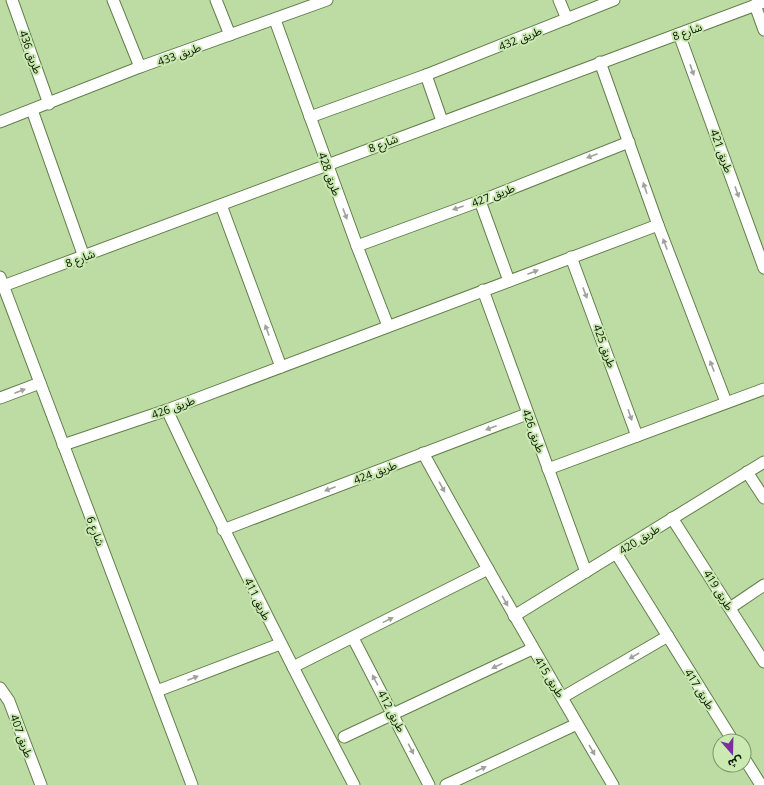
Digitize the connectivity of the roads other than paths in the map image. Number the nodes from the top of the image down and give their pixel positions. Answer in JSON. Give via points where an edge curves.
{"nodes":[{"id":1,"x":12,"y":0,"type":"edge"},
{"id":2,"x":113,"y":0,"type":"edge"},
{"id":3,"x":216,"y":0,"type":"edge"},
{"id":4,"x":327,"y":0,"type":"edge"},
{"id":5,"x":559,"y":0,"type":"edge"},
{"id":6,"x":614,"y":0,"type":"edge"},
{"id":7,"x":309,"y":3,"type":"edge"},
{"id":8,"x":760,"y":4,"type":"edge"},
{"id":9,"x":567,"y":19,"type":"junction"},
{"id":10,"x":275,"y":20,"type":"junction"},
{"id":11,"x":764,"y":30,"type":"edge"},
{"id":12,"x":679,"y":34,"type":"junction"},
{"id":13,"x":230,"y":35,"type":"junction"},
{"id":14,"x":600,"y":62,"type":"junction"},
{"id":15,"x":140,"y":68,"type":"junction"},
{"id":16,"x":426,"y":76,"type":"junction"},
{"id":17,"x":49,"y":104,"type":"junction"},
{"id":18,"x":32,"y":110,"type":"junction"},
{"id":19,"x":310,"y":117,"type":"junction"},
{"id":20,"x":0,"y":122,"type":"edge"},
{"id":21,"x":442,"y":122,"type":"junction"},
{"id":22,"x":629,"y":142,"type":"junction"},
{"id":23,"x":327,"y":165,"type":"junction"},
{"id":24,"x":480,"y":201,"type":"junction"},
{"id":25,"x":220,"y":205,"type":"junction"},
{"id":26,"x":658,"y":225,"type":"junction"},
{"id":27,"x":357,"y":246,"type":"junction"},
{"id":28,"x":84,"y":257,"type":"junction"},
{"id":29,"x":571,"y":257,"type":"junction"},
{"id":30,"x":764,"y":268,"type":"edge"},
{"id":31,"x":2,"y":281,"type":"edge"},
{"id":32,"x":509,"y":281,"type":"junction"},
{"id":33,"x":483,"y":290,"type":"junction"},
{"id":34,"x":388,"y":326,"type":"junction"},
{"id":35,"x":281,"y":367,"type":"junction"},
{"id":36,"x":40,"y":383,"type":"junction"},
{"id":37,"x":764,"y":389,"type":"edge"},
{"id":38,"x":0,"y":398,"type":"edge"},
{"id":39,"x":726,"y":402,"type":"junction"},
{"id":40,"x":167,"y":410,"type":"junction"},
{"id":41,"x":527,"y":414,"type":"junction"},
{"id":42,"x":637,"y":436,"type":"junction"},
{"id":43,"x":63,"y":445,"type":"junction"},
{"id":44,"x":423,"y":453,"type":"junction"},
{"id":45,"x":764,"y":462,"type":"edge"},
{"id":46,"x":548,"y":469,"type":"junction"},
{"id":47,"x":747,"y":472,"type":"junction"},
{"id":48,"x":764,"y":498,"type":"edge"},
{"id":49,"x":672,"y":518,"type":"junction"},
{"id":50,"x":223,"y":530,"type":"junction"},
{"id":51,"x":616,"y":553,"type":"junction"},
{"id":52,"x":488,"y":569,"type":"junction"},
{"id":53,"x":586,"y":572,"type":"junction"},
{"id":54,"x":764,"y":586,"type":"edge"},
{"id":55,"x":730,"y":608,"type":"junction"},
{"id":56,"x":514,"y":616,"type":"junction"},
{"id":57,"x":668,"y":636,"type":"junction"},
{"id":58,"x":353,"y":638,"type":"junction"},
{"id":59,"x":280,"y":644,"type":"junction"},
{"id":60,"x":532,"y":649,"type":"junction"},
{"id":61,"x":764,"y":662,"type":"edge"},
{"id":62,"x":292,"y":667,"type":"junction"},
{"id":63,"x":0,"y":688,"type":"edge"},
{"id":64,"x":157,"y":691,"type":"junction"},
{"id":65,"x":563,"y":697,"type":"junction"},
{"id":66,"x":394,"y":714,"type":"junction"},
{"id":67,"x":577,"y":724,"type":"junction"},
{"id":68,"x":728,"y":733,"type":"edge"},
{"id":69,"x":344,"y":737,"type":"dead end"},
{"id":70,"x":752,"y":771,"type":"edge"},
{"id":71,"x":41,"y":785,"type":"edge"},
{"id":72,"x":192,"y":785,"type":"edge"},
{"id":73,"x":354,"y":785,"type":"edge"},
{"id":74,"x":429,"y":785,"type":"edge"},
{"id":75,"x":446,"y":785,"type":"edge"},
{"id":76,"x":613,"y":785,"type":"edge"},
{"id":77,"x":761,"y":785,"type":"edge"}],
"edges":[{"from":1,"to":17,"type":"street","name":"طريق 436"},
{"from":2,"to":15,"type":"street"},
{"from":3,"to":13,"type":"street"},
{"from":4,"to":7,"type":"street","name":"طريق 433"},
{"from":5,"to":9,"type":"street"},
{"from":6,"to":9,"type":"street","name":"طريق 432"},
{"from":7,"to":10,"type":"street","name":"طريق 433"},
{"from":8,"to":11,"type":"street"},
{"from":8,"to":12,"type":"street","name":"شارع 8"},
{"from":9,"to":16,"type":"street","name":"طريق 432"},
{"from":10,"to":13,"type":"street","name":"طريق 433"},
{"from":10,"to":19,"type":"street","name":"طريق 428"},
{"from":12,"to":14,"type":"street","name":"شارع 8"},
{"from":12,"to":30,"type":"street","name":"طريق 421","one_way":true},
{"from":13,"to":15,"type":"street","name":"طريق 433"},
{"from":14,"to":21,"type":"street","name":"شارع 8"},
{"from":14,"to":22,"type":"street"},
{"from":15,"to":17,"type":"street","name":"طريق 433"},
{"from":16,"to":19,"type":"street","name":"طريق 432"},
{"from":16,"to":21,"type":"street"},
{"from":17,"to":18,"type":"street","name":"طريق 433"},
{"from":18,"to":20,"type":"street","name":"طريق 433"},
{"from":18,"to":28,"type":"street"},
{"from":19,"to":23,"type":"street","name":"طريق 428"},
{"from":21,"to":23,"type":"street","name":"شارع 8"},
{"from":22,"to":24,"type":"street","name":"طريق 427","one_way":true},
{"from":26,"to":22,"type":"street","one_way":true},
{"from":23,"to":25,"type":"street","name":"شارع 8"},
{"from":23,"to":27,"type":"street","name":"طريق 428","one_way":true},
{"from":24,"to":27,"type":"street","name":"طريق 427","one_way":true},
{"from":24,"to":32,"type":"street"},
{"from":25,"to":28,"type":"street","name":"شارع 8"},
{"from":35,"to":25,"type":"street","one_way":true},
{"from":26,"to":29,"type":"street","name":"طريق 426"},
{"from":39,"to":26,"type":"street","one_way":true},
{"from":27,"to":34,"type":"street","name":"طريق 428"},
{"from":28,"to":31,"type":"street","name":"شارع 8"},
{"from":32,"to":29,"type":"street","name":"طريق 426","one_way":true},
{"from":29,"to":42,"type":"street","name":"طريق 425","one_way":true},
{"from":31,"to":36,"type":"street","name":"شارع 6"},
{"from":32,"to":33,"type":"street","name":"طريق 426"},
{"from":33,"to":34,"type":"street","name":"طريق 426"},
{"from":33,"to":41,"type":"street","name":"طريق 426"},
{"from":34,"to":35,"type":"street","name":"طريق 426"},
{"from":35,"to":40,"type":"street","name":"طريق 426"},
{"from":38,"to":36,"type":"street","one_way":true},
{"from":36,"to":43,"type":"street","name":"شارع 6"},
{"from":37,"to":39,"type":"street"},
{"from":39,"to":42,"type":"street"},
{"from":40,"to":43,"type":"street","name":"طريق 426"},
{"from":40,"to":50,"type":"street","name":"طريق 411"},
{"from":41,"to":44,"type":"street","name":"طريق 424","one_way":true},
{"from":41,"to":46,"type":"street","name":"طريق 426"},
{"from":42,"to":46,"type":"street"},
{"from":43,"to":64,"type":"street","name":"شارع 6"},
{"from":44,"to":50,"type":"street","name":"طريق 424","one_way":true},
{"from":44,"to":52,"type":"street","name":"طريق 415","one_way":true},
{"from":45,"to":47,"type":"street","name":"طريق 420"},
{"from":46,"to":53,"type":"street","name":"طريق 426"},
{"from":47,"to":48,"type":"street"},
{"from":47,"to":49,"type":"street","name":"طريق 420"},
{"from":49,"to":51,"type":"street","name":"طريق 420"},
{"from":49,"to":55,"type":"street","name":"طريق 419"},
{"from":50,"to":59,"type":"street","name":"طريق 411"},
{"from":51,"to":53,"type":"street","name":"طريق 420"},
{"from":51,"to":57,"type":"street","name":"طريق 417"},
{"from":52,"to":56,"type":"street","name":"طريق 415","one_way":true},
{"from":58,"to":52,"type":"street","one_way":true},
{"from":53,"to":56,"type":"street","name":"طريق 420"},
{"from":54,"to":55,"type":"street"},
{"from":55,"to":61,"type":"street","name":"طريق 419"},
{"from":56,"to":60,"type":"street","name":"طريق 415"},
{"from":57,"to":65,"type":"street","one_way":true},
{"from":57,"to":68,"type":"street","name":"طريق 417"},
{"from":58,"to":62,"type":"street"},
{"from":66,"to":58,"type":"street","name":"طريق 412","one_way":true},
{"from":59,"to":62,"type":"street","name":"طريق 411"},
{"from":64,"to":59,"type":"street","one_way":true},
{"from":60,"to":65,"type":"street","name":"طريق 415"},
{"from":60,"to":66,"type":"street","one_way":true},
{"from":62,"to":73,"type":"street","name":"طريق 411"},
{"from":63,"to":71,"type":"street","name":"طريق 407","via":[[9,701]]},
{"from":64,"to":72,"type":"street","name":"شارع 6"},
{"from":65,"to":67,"type":"street","name":"طريق 415"},
{"from":66,"to":69,"type":"street"},
{"from":66,"to":74,"type":"street","name":"طريق 412","one_way":true},
{"from":75,"to":67,"type":"street","one_way":true},
{"from":67,"to":76,"type":"street","name":"طريق 415","one_way":true},
{"from":70,"to":77,"type":"street"}]}
